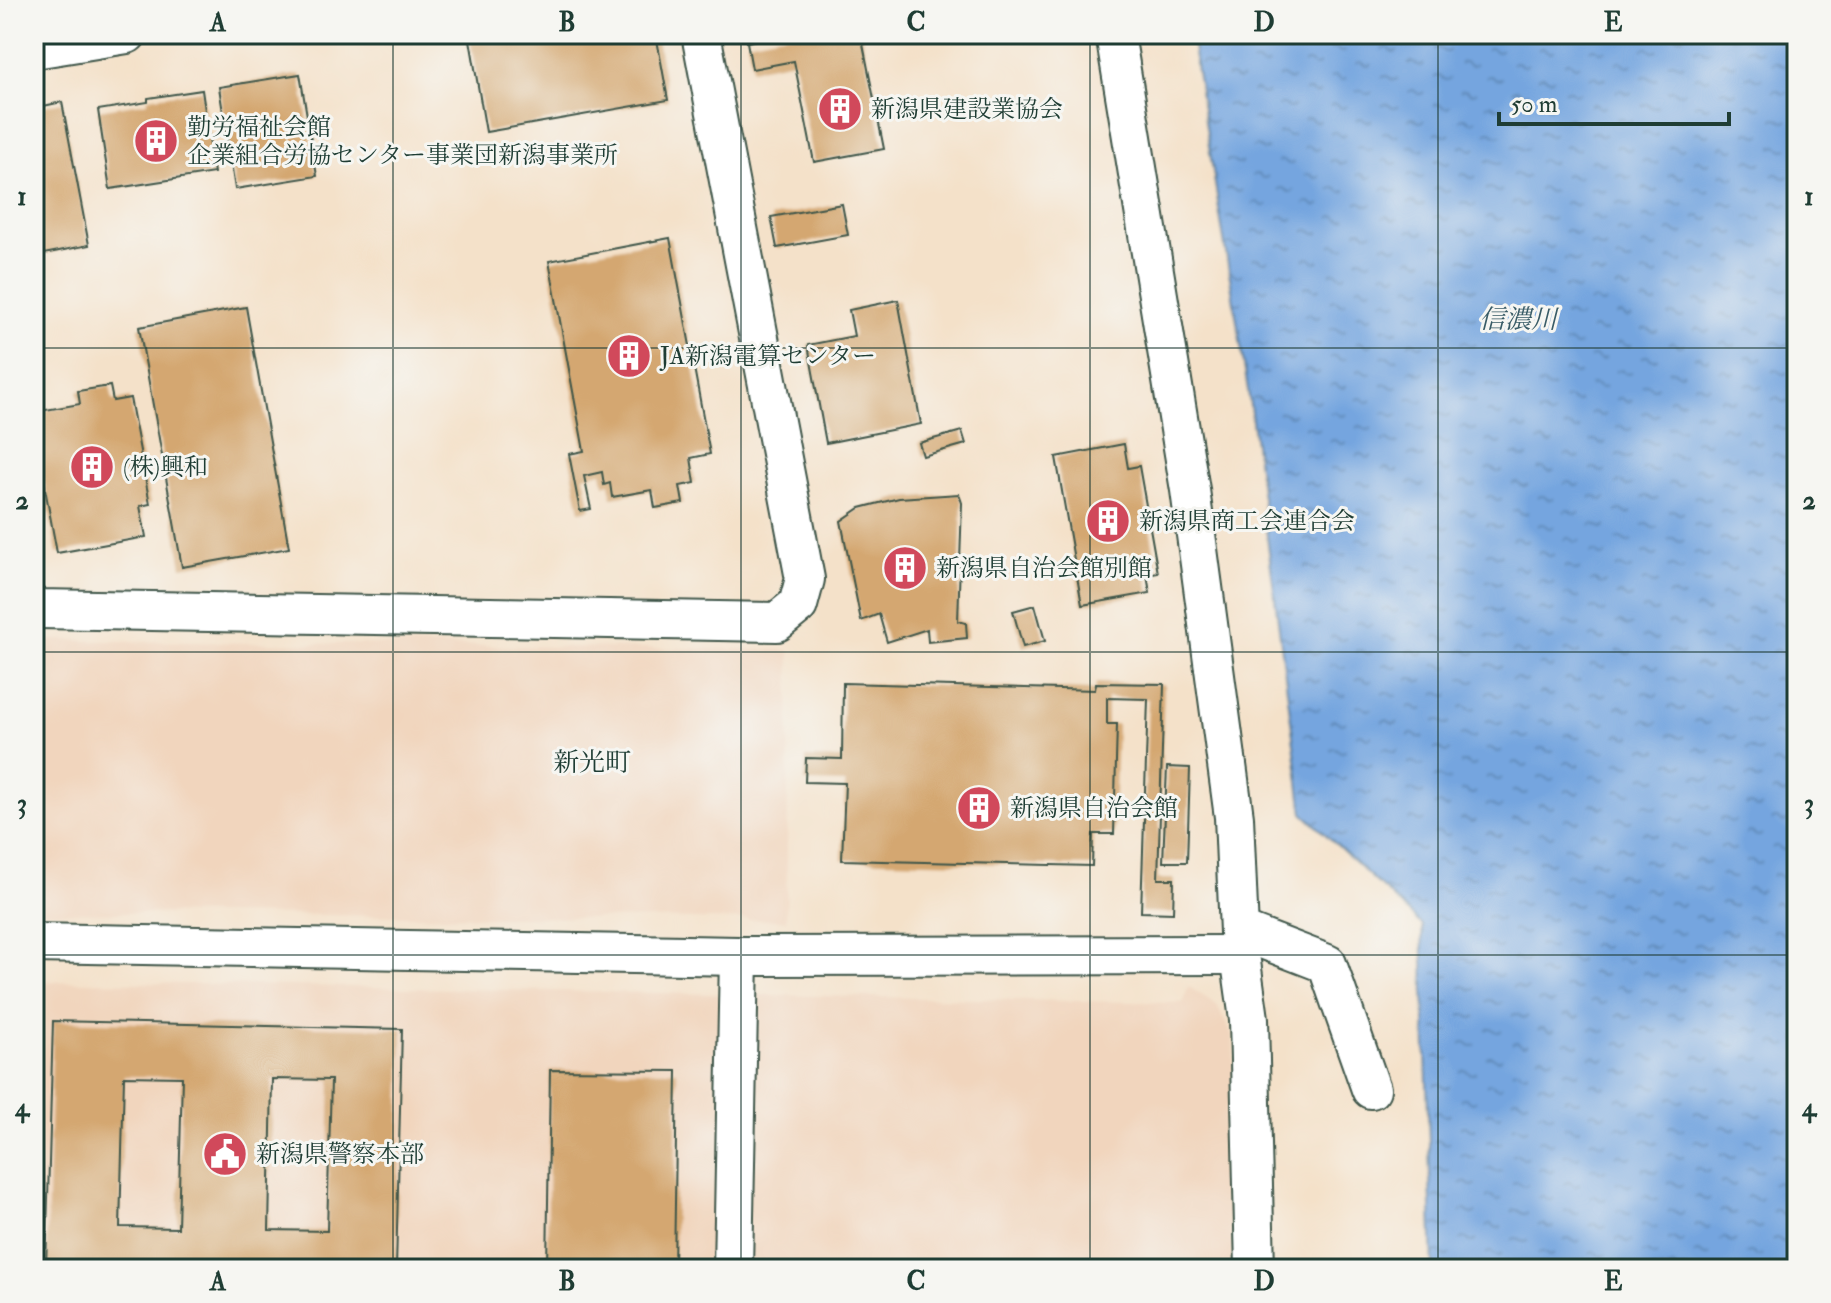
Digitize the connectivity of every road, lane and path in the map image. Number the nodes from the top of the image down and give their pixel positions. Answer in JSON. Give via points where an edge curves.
{"nodes":[{"id":1,"x":127,"y":34,"type":"edge"},
{"id":2,"x":701,"y":34,"type":"edge"},
{"id":3,"x":1115,"y":34,"type":"edge"},
{"id":4,"x":34,"y":49,"type":"edge"},
{"id":5,"x":34,"y":606,"type":"edge"},
{"id":6,"x":34,"y":943,"type":"edge"},
{"id":7,"x":1240,"y":943,"type":"junction"},
{"id":8,"x":739,"y":956,"type":"junction"},
{"id":9,"x":1371,"y":1089,"type":"dead end"},
{"id":10,"x":733,"y":1269,"type":"edge"},
{"id":11,"x":1255,"y":1269,"type":"edge"}],
"edges":[{"from":1,"to":4,"type":"street"},
{"from":2,"to":5,"type":"street","via":[[805,579],[798,605],[777,622]]},
{"from":3,"to":7,"type":"street","via":[[1213,646],[1234,817]]},
{"from":6,"to":8,"type":"street"},
{"from":7,"to":8,"type":"street"},
{"from":7,"to":9,"type":"street","via":[[1327,964]]},
{"from":7,"to":11,"type":"street","via":[[1249,1019]]},
{"from":8,"to":10,"type":"street"}]}
